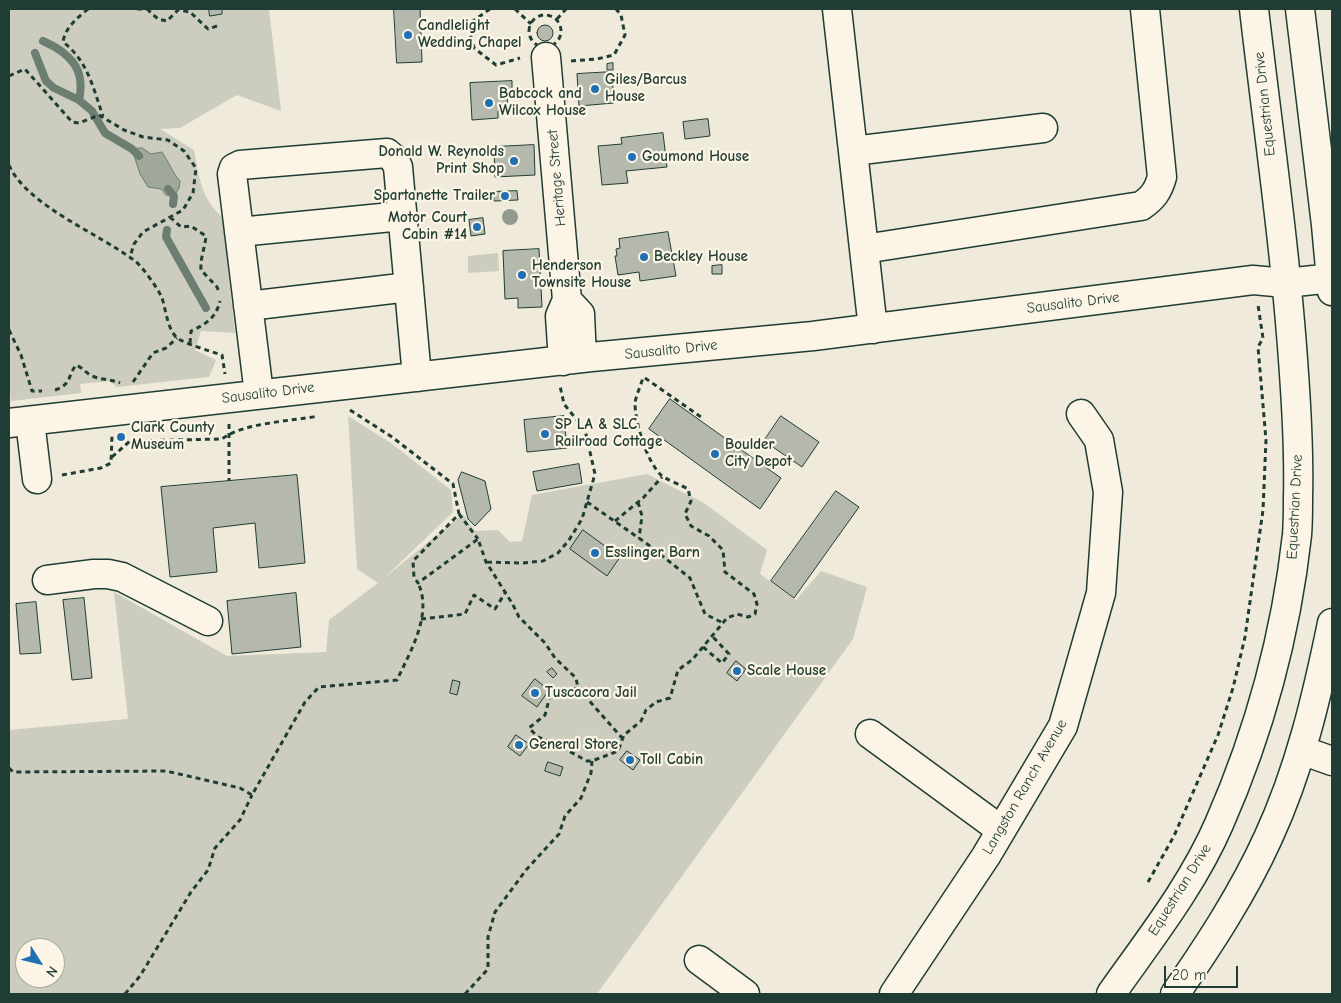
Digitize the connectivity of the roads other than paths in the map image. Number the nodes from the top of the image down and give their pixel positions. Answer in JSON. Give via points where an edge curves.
{"nodes":[{"id":1,"x":837,"y":9,"type":"edge"},
{"id":2,"x":1145,"y":9,"type":"edge"},
{"id":3,"x":1254,"y":9,"type":"edge"},
{"id":4,"x":1300,"y":9,"type":"edge"},
{"id":5,"x":540,"y":54,"type":"road end"},
{"id":6,"x":1043,"y":128,"type":"dead end"},
{"id":7,"x":853,"y":151,"type":"junction"},
{"id":8,"x":402,"y":216,"type":"junction"},
{"id":9,"x":239,"y":232,"type":"junction"},
{"id":10,"x":864,"y":250,"type":"junction"},
{"id":11,"x":1332,"y":282,"type":"edge"},
{"id":12,"x":1286,"y":283,"type":"junction"},
{"id":13,"x":409,"y":287,"type":"junction"},
{"id":14,"x":248,"y":306,"type":"junction"},
{"id":15,"x":873,"y":329,"type":"junction"},
{"id":16,"x":567,"y":361,"type":"junction"},
{"id":17,"x":417,"y":377,"type":"junction"},
{"id":18,"x":259,"y":394,"type":"junction"},
{"id":19,"x":1081,"y":414,"type":"dead end"},
{"id":20,"x":20,"y":422,"type":"edge"},
{"id":21,"x":36,"y":479,"type":"road end"},
{"id":22,"x":47,"y":580,"type":"dead end"},
{"id":23,"x":208,"y":621,"type":"dead end"},
{"id":24,"x":1332,"y":623,"type":"edge"},
{"id":25,"x":870,"y":734,"type":"dead end"},
{"id":26,"x":1301,"y":750,"type":"junction"},
{"id":27,"x":1332,"y":761,"type":"edge"},
{"id":28,"x":1001,"y":830,"type":"junction"},
{"id":29,"x":699,"y":960,"type":"dead end"},
{"id":30,"x":745,"y":994,"type":"edge"},
{"id":31,"x":894,"y":994,"type":"edge"},
{"id":32,"x":1111,"y":994,"type":"edge"},
{"id":33,"x":1175,"y":994,"type":"edge"}],
"edges":[{"from":1,"to":7,"type":"street"},
{"from":2,"to":10,"type":"street","via":[[1162,177],[1152,199],[1141,206]]},
{"from":3,"to":12,"type":"street","name":"Equestrian Drive"},
{"from":4,"to":11,"type":"street"},
{"from":5,"to":16,"type":"street","name":"Heritage Street","via":[[567,300],[580,314]]},
{"from":6,"to":7,"type":"street"},
{"from":7,"to":10,"type":"street"},
{"from":8,"to":9,"type":"street"},
{"from":8,"to":9,"type":"street","via":[[398,167],[386,153],[240,165],[232,174]]},
{"from":8,"to":13,"type":"street"},
{"from":9,"to":14,"type":"street"},
{"from":10,"to":15,"type":"street"},
{"from":11,"to":12,"type":"street","name":"Sausalito Drive"},
{"from":12,"to":15,"type":"street","name":"Sausalito Drive","via":[[1253,280]]},
{"from":12,"to":32,"type":"street","name":"Equestrian Drive","via":[[1299,450],[1297,533],[1275,659],[1242,767],[1219,826],[1163,922]]},
{"from":13,"to":14,"type":"street"},
{"from":13,"to":17,"type":"street"},
{"from":14,"to":18,"type":"street"},
{"from":15,"to":16,"type":"street","name":"Sausalito Drive","via":[[645,364]]},
{"from":16,"to":17,"type":"street","name":"Sausalito Drive"},
{"from":17,"to":18,"type":"street","name":"Sausalito Drive"},
{"from":18,"to":20,"type":"street","name":"Sausalito Drive"},
{"from":19,"to":28,"type":"street","name":"Langston Ranch Avenue","via":[[1099,440],[1108,492],[1101,592],[1063,726]]},
{"from":20,"to":21,"type":"street"},
{"from":22,"to":23,"type":"street","via":[[108,574],[122,577]]},
{"from":24,"to":26,"type":"street","via":[[1312,717]]},
{"from":25,"to":28,"type":"street"},
{"from":26,"to":27,"type":"street"},
{"from":26,"to":33,"type":"street","via":[[1268,838],[1235,901]]},
{"from":28,"to":31,"type":"street","name":"Langston Ranch Avenue"},
{"from":29,"to":30,"type":"street"}]}
